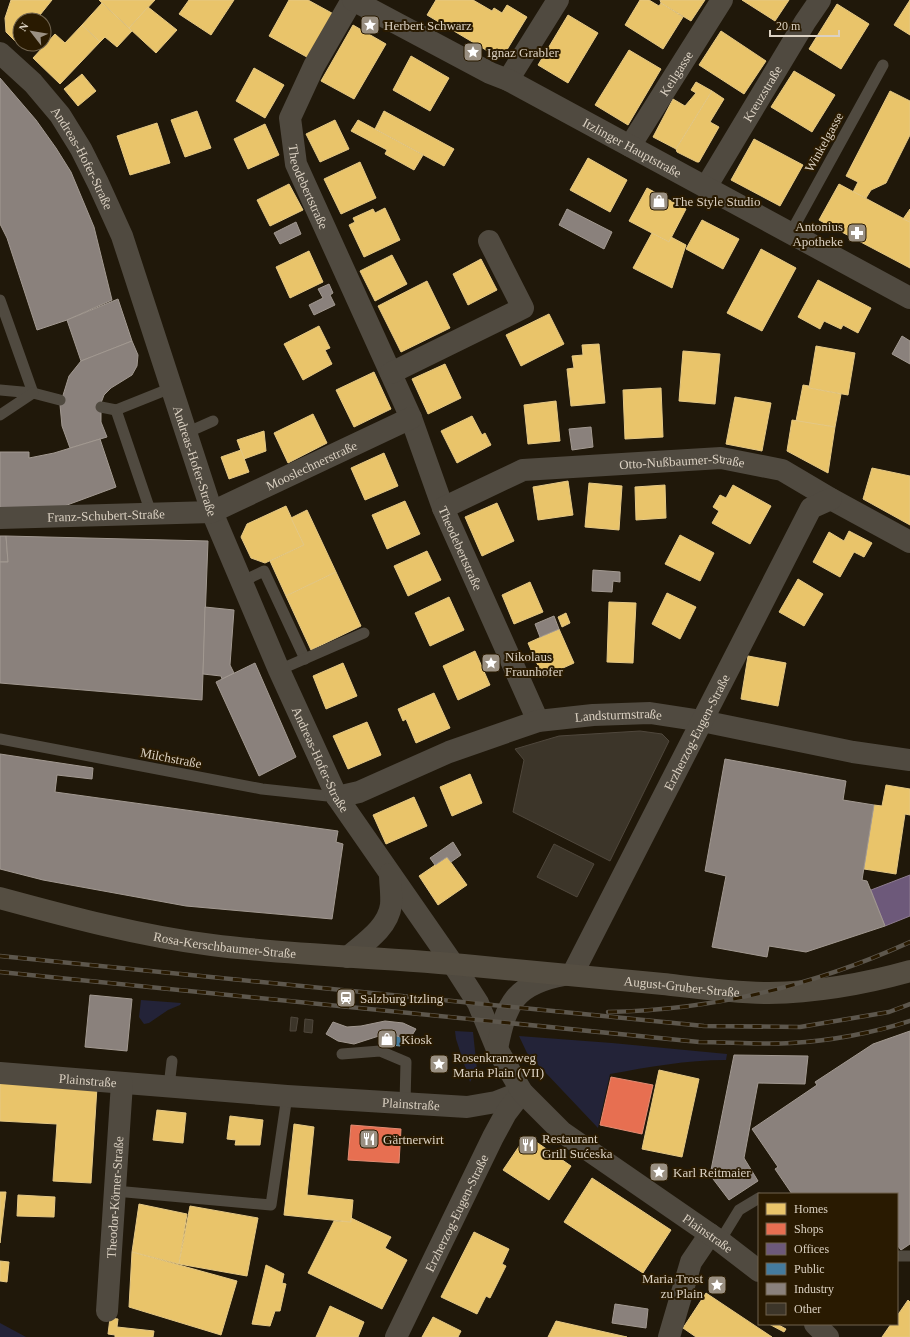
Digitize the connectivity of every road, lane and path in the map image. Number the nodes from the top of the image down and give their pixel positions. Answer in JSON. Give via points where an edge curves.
{"nodes":[{"id":1,"x":352,"y":0,"type":"edge"},
{"id":2,"x":558,"y":0,"type":"edge"},
{"id":3,"x":722,"y":0,"type":"edge"},
{"id":4,"x":820,"y":0,"type":"edge"},
{"id":5,"x":0,"y":52,"type":"edge"},
{"id":6,"x":883,"y":65,"type":"dead end"},
{"id":7,"x":508,"y":80,"type":"junction"},
{"id":8,"x":630,"y":146,"type":"junction"},
{"id":9,"x":706,"y":187,"type":"junction"},
{"id":10,"x":790,"y":234,"type":"junction"},
{"id":11,"x":488,"y":241,"type":"dead end"},
{"id":12,"x":910,"y":298,"type":"edge"},
{"id":13,"x":0,"y":300,"type":"edge"},
{"id":14,"x":391,"y":373,"type":"junction"},
{"id":15,"x":171,"y":388,"type":"junction"},
{"id":16,"x":0,"y":390,"type":"edge"},
{"id":17,"x":33,"y":394,"type":"junction"},
{"id":18,"x":60,"y":400,"type":"dead end"},
{"id":19,"x":101,"y":407,"type":"dead end"},
{"id":20,"x":116,"y":410,"type":"junction"},
{"id":21,"x":0,"y":415,"type":"edge"},
{"id":22,"x":411,"y":418,"type":"junction"},
{"id":23,"x":213,"y":421,"type":"dead end"},
{"id":24,"x":186,"y":432,"type":"junction"},
{"id":25,"x":831,"y":499,"type":"junction"},
{"id":26,"x":443,"y":508,"type":"junction"},
{"id":27,"x":212,"y":512,"type":"junction"},
{"id":28,"x":151,"y":513,"type":"junction"},
{"id":29,"x":0,"y":518,"type":"edge"},
{"id":30,"x":910,"y":542,"type":"edge"},
{"id":31,"x":243,"y":581,"type":"junction"},
{"id":32,"x":364,"y":633,"type":"dead end"},
{"id":33,"x":305,"y":659,"type":"junction"},
{"id":34,"x":279,"y":670,"type":"junction"},
{"id":35,"x":538,"y":721,"type":"junction"},
{"id":36,"x":702,"y":721,"type":"junction"},
{"id":37,"x":0,"y":739,"type":"edge"},
{"id":38,"x":910,"y":760,"type":"edge"},
{"id":39,"x":337,"y":797,"type":"junction"},
{"id":40,"x":390,"y":874,"type":"junction"},
{"id":41,"x":0,"y":898,"type":"edge"},
{"id":42,"x":348,"y":957,"type":"junction"},
{"id":43,"x":453,"y":964,"type":"junction"},
{"id":44,"x":910,"y":971,"type":"edge"},
{"id":45,"x":569,"y":975,"type":"junction"},
{"id":46,"x":497,"y":1049,"type":"junction"},
{"id":47,"x":342,"y":1054,"type":"dead end"},
{"id":48,"x":172,"y":1061,"type":"dead end"},
{"id":49,"x":0,"y":1073,"type":"edge"},
{"id":50,"x":122,"y":1083,"type":"junction"},
{"id":51,"x":169,"y":1086,"type":"junction"},
{"id":52,"x":522,"y":1092,"type":"junction"},
{"id":53,"x":287,"y":1096,"type":"junction"},
{"id":54,"x":405,"y":1103,"type":"junction"},
{"id":55,"x":115,"y":1191,"type":"junction"},
{"id":56,"x":758,"y":1199,"type":"edge"},
{"id":57,"x":715,"y":1238,"type":"junction"},
{"id":58,"x":898,"y":1256,"type":"edge"},
{"id":59,"x":910,"y":1256,"type":"edge"},
{"id":60,"x":758,"y":1270,"type":"edge"},
{"id":61,"x":107,"y":1311,"type":"dead end"},
{"id":62,"x":817,"y":1325,"type":"edge"},
{"id":63,"x":396,"y":1337,"type":"edge"},
{"id":64,"x":669,"y":1337,"type":"edge"},
{"id":65,"x":828,"y":1337,"type":"edge"}],
"edges":[{"from":1,"to":7,"type":"street","name":"Itzlinger Hauptstraße"},
{"from":1,"to":14,"type":"street","name":"Theodebertstraße","via":[[314,66],[290,118],[296,164]]},
{"from":2,"to":7,"type":"street"},
{"from":3,"to":8,"type":"street","name":"Keilgasse"},
{"from":4,"to":9,"type":"street","name":"Kreuzstraße","via":[[804,22]]},
{"from":5,"to":15,"type":"street","name":"Andreas-Hofer-Straße","via":[[33,83],[60,116],[81,149],[122,236]]},
{"from":6,"to":10,"type":"lane","name":"Winkelgasse"},
{"from":7,"to":8,"type":"street","name":"Itzlinger Hauptstraße"},
{"from":8,"to":9,"type":"street","name":"Itzlinger Hauptstraße"},
{"from":9,"to":10,"type":"street","name":"Itzlinger Hauptstraße"},
{"from":10,"to":12,"type":"street","name":"Itzlinger Hauptstraße"},
{"from":11,"to":14,"type":"street","via":[[523,308]]},
{"from":13,"to":17,"type":"lane"},
{"from":14,"to":22,"type":"street","name":"Theodebertstraße"},
{"from":15,"to":20,"type":"lane"},
{"from":15,"to":24,"type":"street","name":"Andreas-Hofer-Straße"},
{"from":16,"to":17,"type":"lane"},
{"from":17,"to":18,"type":"lane"},
{"from":17,"to":21,"type":"lane"},
{"from":19,"to":20,"type":"lane"},
{"from":20,"to":28,"type":"lane"},
{"from":22,"to":26,"type":"street","name":"Theodebertstraße"},
{"from":22,"to":27,"type":"street","name":"Mooslechnerstraße"},
{"from":23,"to":24,"type":"lane"},
{"from":24,"to":27,"type":"street","name":"Andreas-Hofer-Straße"},
{"from":25,"to":26,"type":"street","name":"Otto-Nußbaumer-Straße","via":[[782,470],[721,458],[523,470]]},
{"from":25,"to":30,"type":"street","name":"Otto-Nußbaumer-Straße"},
{"from":25,"to":36,"type":"street","name":"Erzherzog-Eugen-Straße","via":[[811,508]]},
{"from":26,"to":35,"type":"street","name":"Theodebertstraße"},
{"from":27,"to":28,"type":"street","name":"Franz-Schubert-Straße"},
{"from":27,"to":31,"type":"street","name":"Andreas-Hofer-Straße"},
{"from":28,"to":29,"type":"street","name":"Franz-Schubert-Straße"},
{"from":31,"to":33,"type":"lane","via":[[264,571]]},
{"from":31,"to":34,"type":"street","name":"Andreas-Hofer-Straße"},
{"from":32,"to":33,"type":"lane"},
{"from":33,"to":34,"type":"lane"},
{"from":34,"to":39,"type":"street","name":"Andreas-Hofer-Straße"},
{"from":35,"to":36,"type":"street","name":"Landsturmstraße","via":[[650,712]]},
{"from":35,"to":39,"type":"street","name":"Landsturmstraße","via":[[449,752],[359,792]]},
{"from":36,"to":38,"type":"street","name":"Landsturmstraße","via":[[854,752]]},
{"from":36,"to":45,"type":"street","name":"Erzherzog-Eugen-Straße"},
{"from":37,"to":39,"type":"lane","name":"Milchstraße","via":[[262,789]]},
{"from":39,"to":40,"type":"street","name":"Andreas-Hofer-Straße"},
{"from":40,"to":42,"type":"street","via":[[389,914],[382,927]]},
{"from":40,"to":43,"type":"street","name":"Andreas-Hofer-Straße"},
{"from":41,"to":42,"type":"main road","name":"Rosa-Kerschbaumer-Straße","via":[[87,922],[157,936],[213,945]]},
{"from":42,"to":43,"type":"main road","name":"Rosa-Kerschbaumer-Straße"},
{"from":43,"to":45,"type":"main road","name":"August-Gruber-Straße"},
{"from":43,"to":46,"type":"street","name":"Andreas-Hofer-Straße","via":[[478,1003]]},
{"from":44,"to":45,"type":"main road","name":"August-Gruber-Straße","via":[[874,981],[824,989],[767,993]]},
{"from":45,"to":46,"type":"street","via":[[546,978],[530,985],[516,996],[509,1006]]},
{"from":46,"to":52,"type":"street","name":"Andreas-Hofer-Straße"},
{"from":47,"to":54,"type":"lane","via":[[380,1051],[406,1062]]},
{"from":48,"to":51,"type":"lane"},
{"from":49,"to":50,"type":"street","name":"Plainstraße"},
{"from":50,"to":51,"type":"street","name":"Plainstraße"},
{"from":50,"to":55,"type":"street","name":"Theodor-Körner-Straße"},
{"from":51,"to":53,"type":"street","name":"Plainstraße"},
{"from":52,"to":54,"type":"street","name":"Plainstraße","via":[[496,1102],[467,1107]]},
{"from":52,"to":57,"type":"street","name":"Plainstraße","via":[[562,1132]]},
{"from":52,"to":63,"type":"street","name":"Erzherzog-Eugen-Straße","via":[[506,1113],[493,1137]]},
{"from":53,"to":54,"type":"street","name":"Plainstraße"},
{"from":53,"to":55,"type":"lane","via":[[272,1205]]},
{"from":55,"to":61,"type":"street","name":"Theodor-Körner-Straße"},
{"from":56,"to":57,"type":"lane","via":[[739,1210]]},
{"from":57,"to":60,"type":"street","name":"Plainstraße"},
{"from":57,"to":64,"type":"street","via":[[691,1262]]},
{"from":58,"to":59,"type":"lane"},
{"from":62,"to":65,"type":"street"}]}
